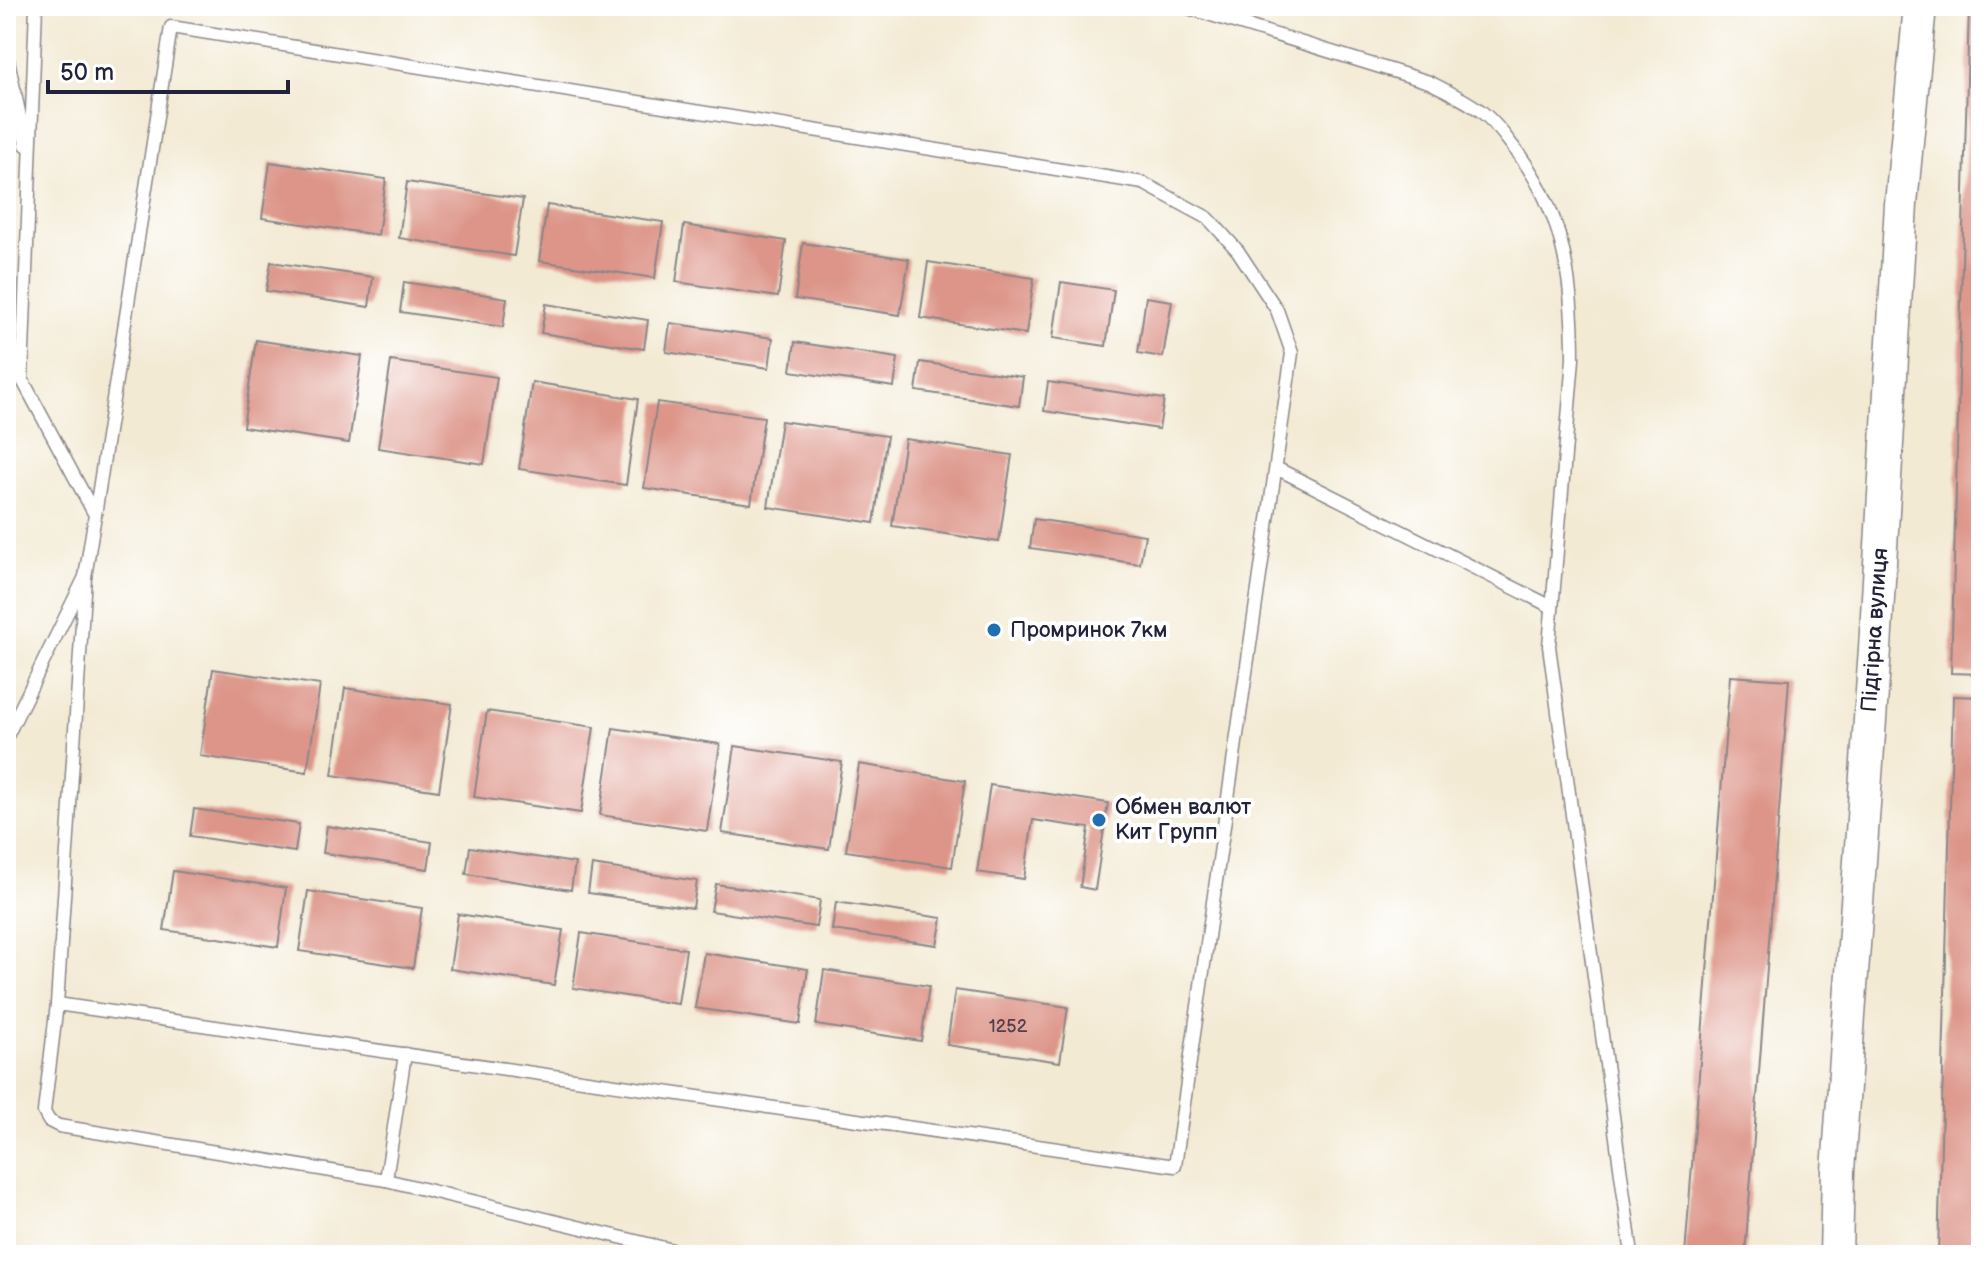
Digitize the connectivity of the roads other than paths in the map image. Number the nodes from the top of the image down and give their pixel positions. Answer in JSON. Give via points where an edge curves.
{"nodes":[{"id":1,"x":36,"y":6,"type":"edge"},
{"id":2,"x":1182,"y":6,"type":"edge"},
{"id":3,"x":1920,"y":6,"type":"edge"},
{"id":4,"x":6,"y":51,"type":"edge"},
{"id":5,"x":30,"y":164,"type":"junction"},
{"id":6,"x":1276,"y":468,"type":"junction"},
{"id":7,"x":95,"y":515,"type":"junction"},
{"id":8,"x":85,"y":577,"type":"junction"},
{"id":9,"x":1552,"y":607,"type":"junction"},
{"id":10,"x":6,"y":738,"type":"edge"},
{"id":11,"x":57,"y":1004,"type":"junction"},
{"id":12,"x":405,"y":1054,"type":"junction"},
{"id":13,"x":386,"y":1180,"type":"junction"},
{"id":14,"x":693,"y":1255,"type":"edge"},
{"id":15,"x":1632,"y":1255,"type":"edge"},
{"id":16,"x":1836,"y":1255,"type":"edge"}],
"edges":[{"from":1,"to":5,"type":"lane"},
{"from":2,"to":9,"type":"lane","via":[[1429,82],[1485,114],[1532,173],[1561,239],[1573,311]]},
{"from":3,"to":16,"type":"street","name":"Підгірна вулиця","via":[[1901,204]]},
{"from":4,"to":5,"type":"lane"},
{"from":5,"to":7,"type":"lane","via":[[22,379]]},
{"from":6,"to":7,"type":"lane","via":[[1292,353],[1277,310],[1238,251],[1208,218],[1143,183],[171,27]]},
{"from":6,"to":9,"type":"lane"},
{"from":6,"to":12,"type":"lane","via":[[1175,1166]]},
{"from":7,"to":8,"type":"lane"},
{"from":8,"to":10,"type":"lane"},
{"from":8,"to":11,"type":"lane"},
{"from":9,"to":15,"type":"lane","via":[[1549,646]]},
{"from":11,"to":12,"type":"lane"},
{"from":11,"to":13,"type":"lane","via":[[44,1112],[49,1121]]},
{"from":12,"to":13,"type":"lane"},
{"from":13,"to":14,"type":"lane"}]}
